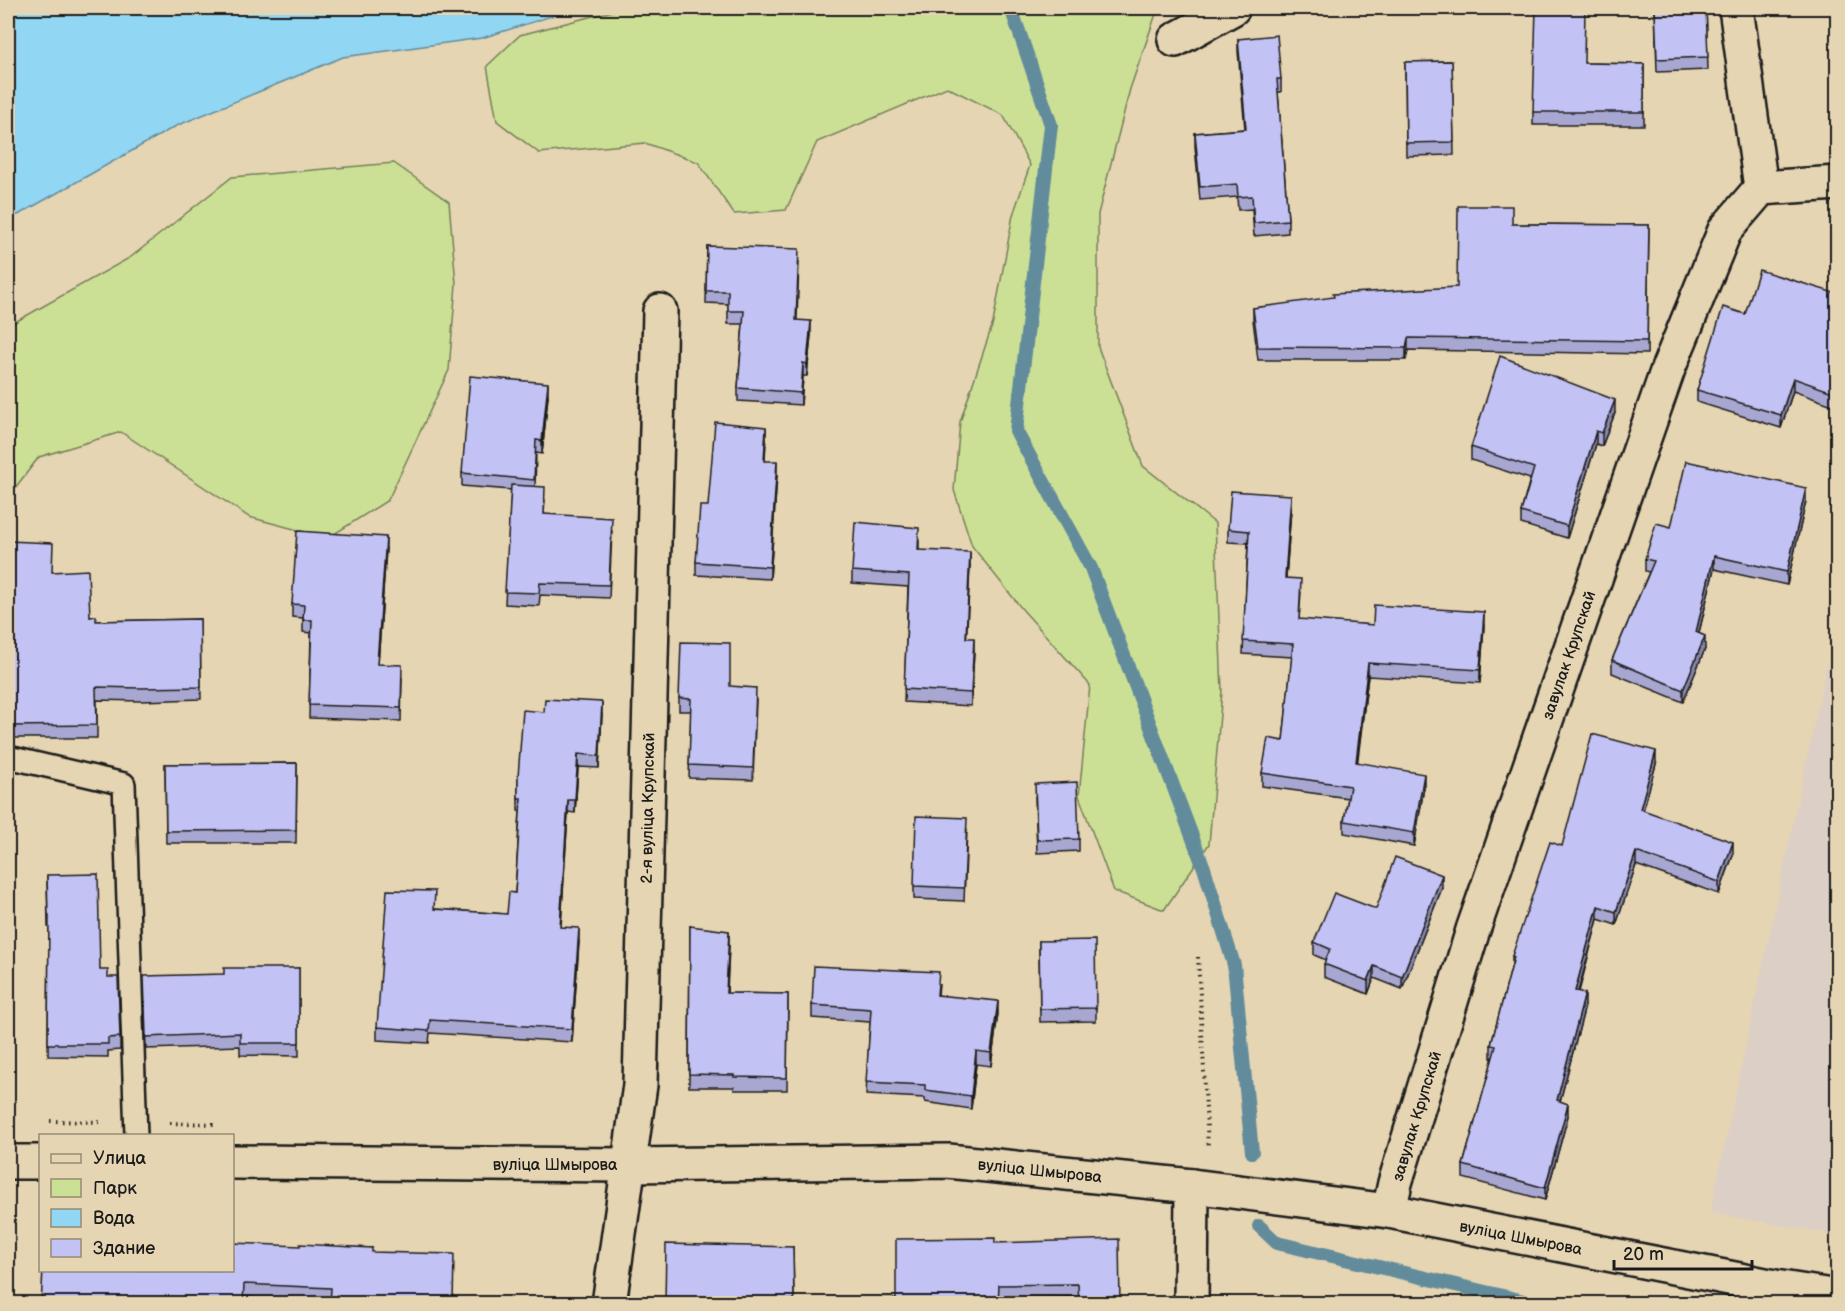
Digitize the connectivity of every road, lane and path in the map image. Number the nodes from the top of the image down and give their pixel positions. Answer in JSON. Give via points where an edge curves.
{"nodes":[{"id":1,"x":1233,"y":8,"type":"edge"},
{"id":2,"x":1736,"y":8,"type":"edge"},
{"id":3,"x":1175,"y":40,"type":"dead end"},
{"id":4,"x":1838,"y":183,"type":"edge"},
{"id":5,"x":1761,"y":188,"type":"junction"},
{"id":6,"x":660,"y":311,"type":"dead end"},
{"id":7,"x":8,"y":757,"type":"edge"},
{"id":8,"x":1198,"y":957,"type":"dead end"},
{"id":9,"x":136,"y":1134,"type":"edge"},
{"id":10,"x":1208,"y":1154,"type":"dead end"},
{"id":11,"x":8,"y":1162,"type":"edge"},
{"id":12,"x":39,"y":1162,"type":"edge"},
{"id":13,"x":234,"y":1162,"type":"edge"},
{"id":14,"x":629,"y":1165,"type":"junction"},
{"id":15,"x":1192,"y":1186,"type":"junction"},
{"id":16,"x":1389,"y":1211,"type":"junction"},
{"id":17,"x":1775,"y":1295,"type":"edge"},
{"id":18,"x":1838,"y":1297,"type":"edge"},
{"id":19,"x":609,"y":1304,"type":"edge"},
{"id":20,"x":1191,"y":1304,"type":"edge"}],
"edges":[{"from":1,"to":3,"type":"street"},
{"from":2,"to":5,"type":"street"},
{"from":4,"to":5,"type":"street"},
{"from":5,"to":16,"type":"street","name":"завулак Крупскай","via":[[1725,230],[1668,369],[1473,930]]},
{"from":6,"to":14,"type":"street","name":"2-я вуліца Крупскай","via":[[640,1085]]},
{"from":7,"to":9,"type":"lane","via":[[124,784]]},
{"from":8,"to":10,"type":"path"},
{"from":11,"to":12,"type":"street"},
{"from":13,"to":14,"type":"street","name":"вуліца Шмырова"},
{"from":14,"to":15,"type":"street","name":"вуліца Шмырова","via":[[948,1161]]},
{"from":14,"to":19,"type":"street","name":"2-я вуліца Крупскай"},
{"from":15,"to":16,"type":"street","name":"вуліца Шмырова"},
{"from":15,"to":20,"type":"street"},
{"from":16,"to":17,"type":"street","name":"вуліца Шмырова"},
{"from":17,"to":18,"type":"street","name":"вуліца Шмырова"}]}
